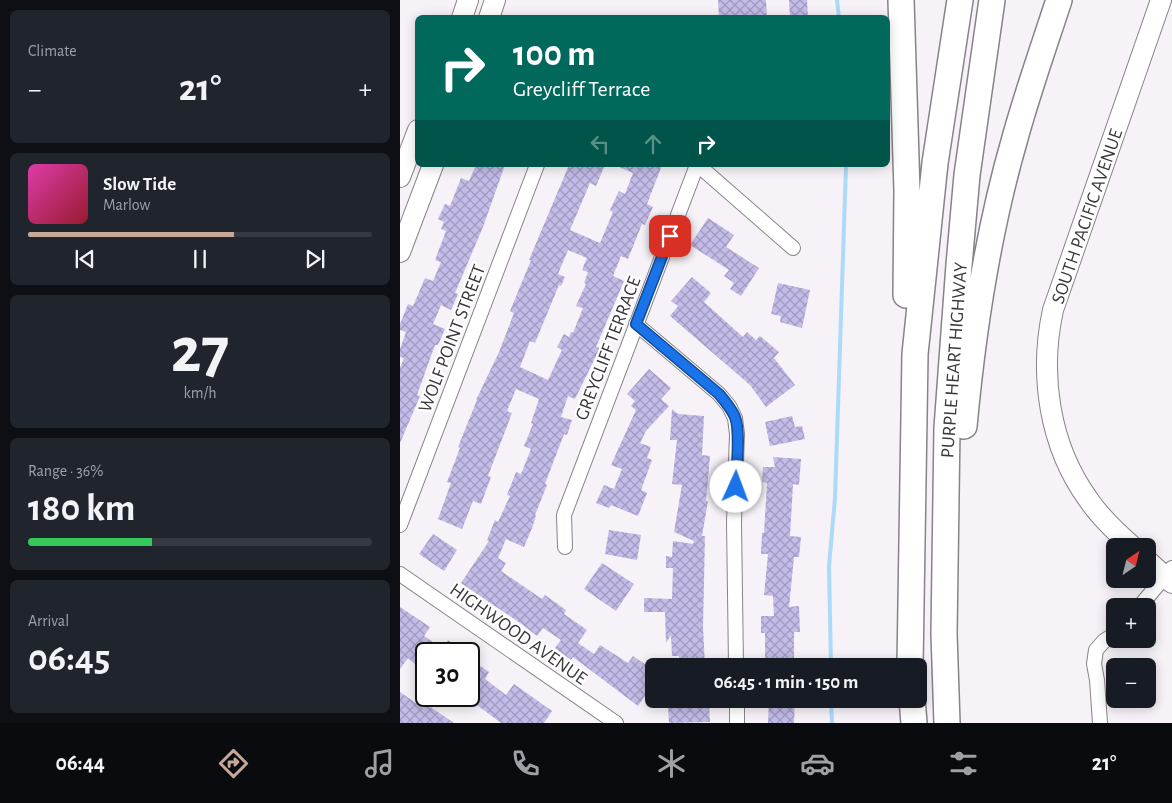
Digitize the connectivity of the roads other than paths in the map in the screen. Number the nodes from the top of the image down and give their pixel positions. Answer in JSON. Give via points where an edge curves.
{"nodes":[{"id":1,"x":468,"y":0,"type":"edge"},
{"id":2,"x":496,"y":0,"type":"edge"},
{"id":3,"x":901,"y":0,"type":"edge"},
{"id":4,"x":960,"y":0,"type":"edge"},
{"id":5,"x":992,"y":0,"type":"edge"},
{"id":6,"x":1059,"y":0,"type":"edge"},
{"id":7,"x":1161,"y":0,"type":"edge"},
{"id":8,"x":463,"y":15,"type":"edge"},
{"id":9,"x":490,"y":15,"type":"edge"},
{"id":10,"x":415,"y":138,"type":"edge"},
{"id":11,"x":432,"y":167,"type":"edge"},
{"id":12,"x":536,"y":167,"type":"edge"},
{"id":13,"x":697,"y":167,"type":"edge"},
{"id":14,"x":700,"y":167,"type":"edge"},
{"id":15,"x":400,"y":176,"type":"edge"},
{"id":16,"x":793,"y":248,"type":"dead end"},
{"id":17,"x":400,"y":252,"type":"edge"},
{"id":18,"x":636,"y":324,"type":"junction"},
{"id":19,"x":915,"y":354,"type":"junction"},
{"id":20,"x":400,"y":524,"type":"edge"},
{"id":21,"x":1124,"y":538,"type":"edge"},
{"id":22,"x":565,"y":547,"type":"dead end"},
{"id":23,"x":1156,"y":566,"type":"edge"},
{"id":24,"x":400,"y":574,"type":"edge"},
{"id":25,"x":1170,"y":576,"type":"edge"},
{"id":26,"x":1148,"y":598,"type":"edge"},
{"id":27,"x":944,"y":634,"type":"junction"},
{"id":28,"x":1106,"y":640,"type":"edge"},
{"id":29,"x":736,"y":658,"type":"edge"},
{"id":30,"x":910,"y":658,"type":"edge"},
{"id":31,"x":737,"y":708,"type":"edge"},
{"id":32,"x":913,"y":708,"type":"edge"},
{"id":33,"x":616,"y":723,"type":"edge"},
{"id":34,"x":737,"y":723,"type":"edge"},
{"id":35,"x":914,"y":723,"type":"edge"},
{"id":36,"x":947,"y":723,"type":"edge"},
{"id":37,"x":1100,"y":723,"type":"edge"}],
"edges":[{"from":1,"to":8,"type":"street"},
{"from":2,"to":9,"type":"street"},
{"from":3,"to":19,"type":"highway","via":[[907,191],[906,308]]},
{"from":4,"to":19,"type":"highway","name":"PURPLE HEART HIGHWAY","via":[[935,164]]},
{"from":5,"to":27,"type":"highway","name":"PURPLE HEART HIGHWAY","via":[[958,265],[947,428]]},
{"from":6,"to":27,"type":"highway","via":[[1014,139],[984,271],[968,388]]},
{"from":7,"to":21,"type":"street","name":"SOUTH PACIFIC AVENUE","via":[[1053,310],[1048,345],[1047,384],[1058,438],[1088,499]]},
{"from":10,"to":15,"type":"street"},
{"from":11,"to":17,"type":"street"},
{"from":12,"to":20,"type":"street","name":"WOLF POINT STREET"},
{"from":13,"to":18,"type":"street","name":"GREYCLIFF TERRACE"},
{"from":14,"to":16,"type":"street"},
{"from":18,"to":22,"type":"street","name":"GREYCLIFF TERRACE","via":[[564,515]]},
{"from":18,"to":29,"type":"street","via":[[719,394],[735,418]]},
{"from":19,"to":30,"type":"highway","name":"PURPLE HEART HIGHWAY"},
{"from":23,"to":25,"type":"street"},
{"from":24,"to":33,"type":"street","name":"HIGHWOOD AVENUE"},
{"from":25,"to":26,"type":"street"},
{"from":27,"to":36,"type":"highway","name":"PURPLE HEART HIGHWAY"},
{"from":28,"to":37,"type":"street","via":[[1096,650],[1094,664]]},
{"from":31,"to":34,"type":"street"},
{"from":32,"to":35,"type":"highway"}]}
